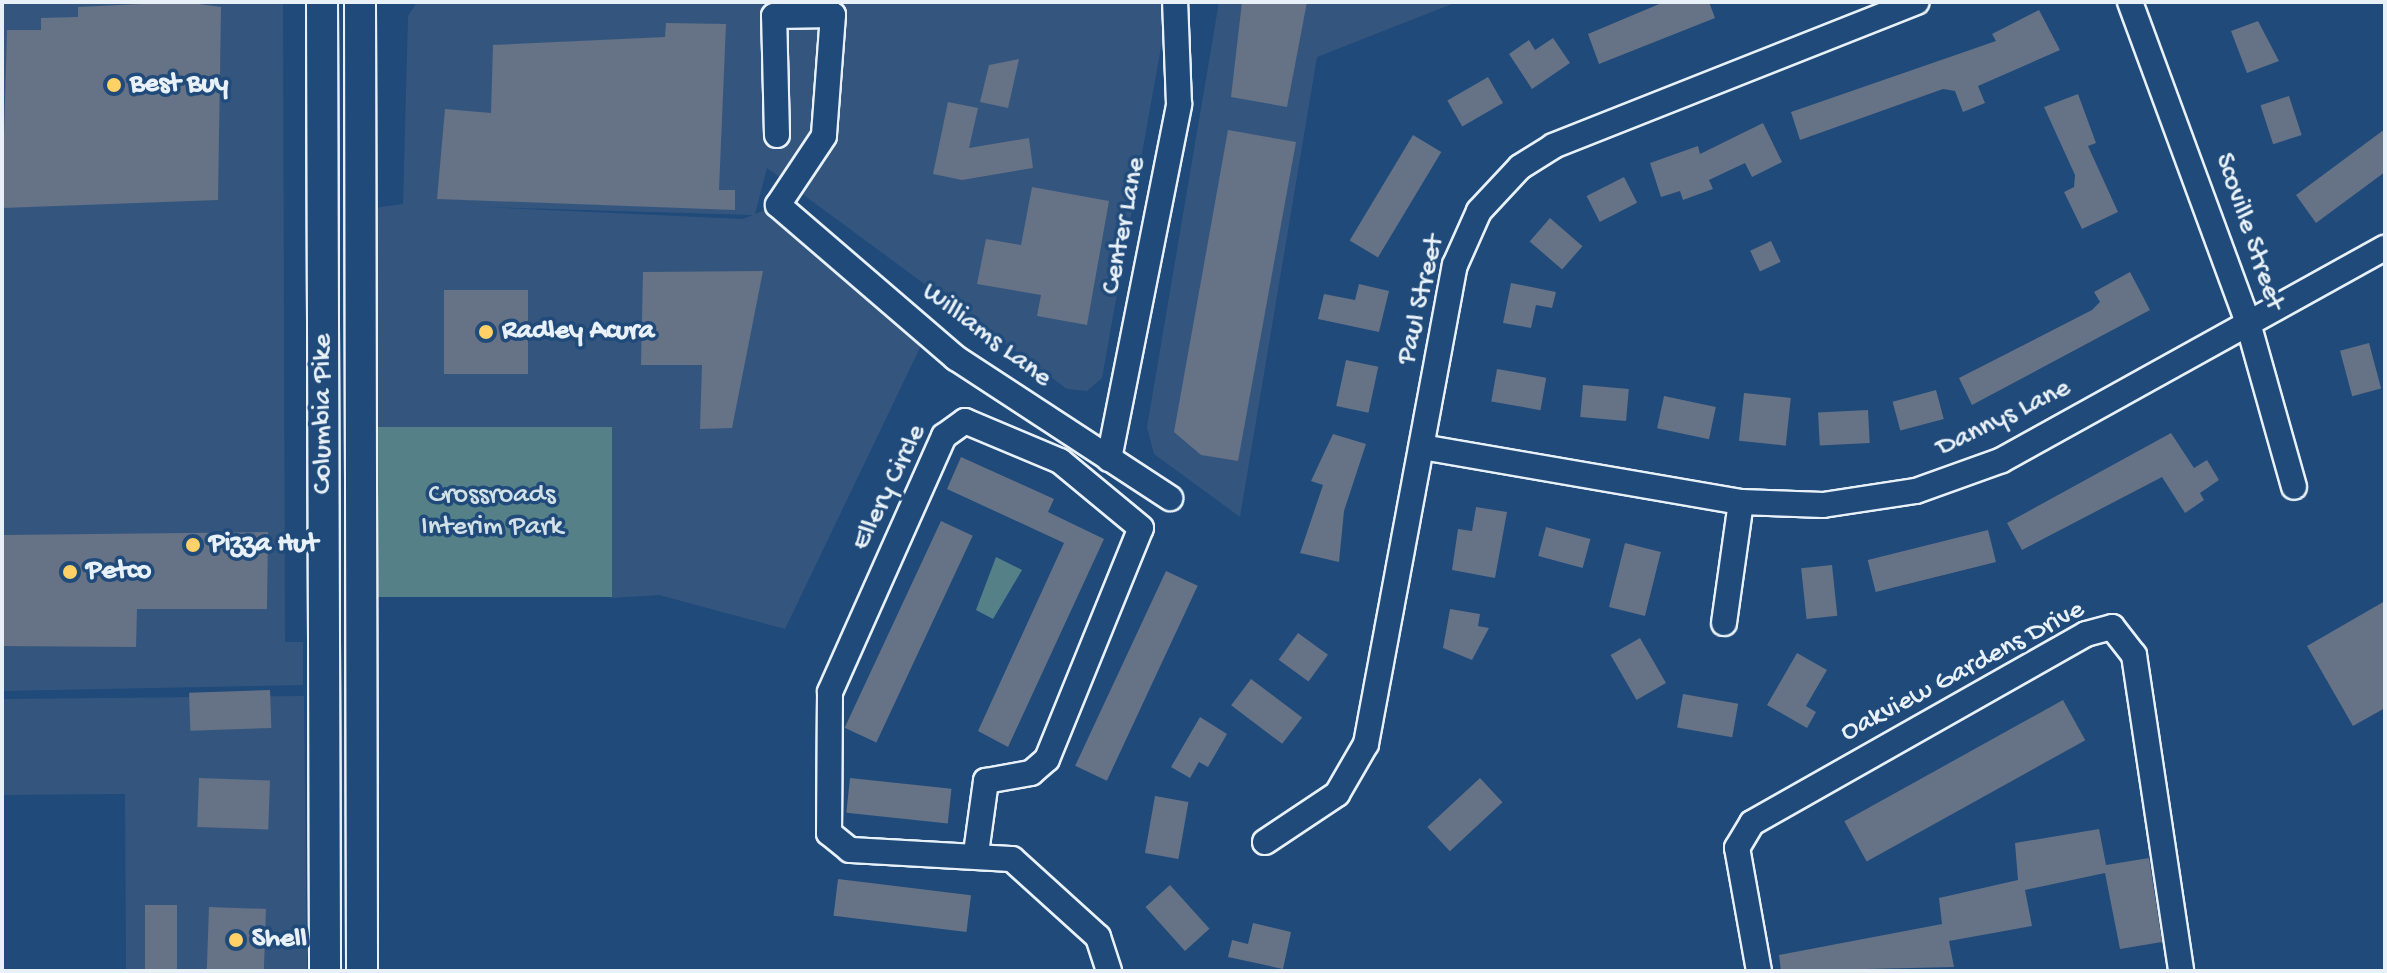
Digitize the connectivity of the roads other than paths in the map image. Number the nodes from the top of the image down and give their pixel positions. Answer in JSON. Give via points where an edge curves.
{"nodes":[{"id":1,"x":322,"y":2,"type":"edge"},
{"id":2,"x":360,"y":2,"type":"edge"},
{"id":3,"x":1175,"y":2,"type":"edge"},
{"id":4,"x":1917,"y":2,"type":"edge"},
{"id":5,"x":2130,"y":2,"type":"edge"},
{"id":6,"x":777,"y":135,"type":"dead end"},
{"id":7,"x":2385,"y":248,"type":"edge"},
{"id":8,"x":2248,"y":323,"type":"junction"},
{"id":9,"x":1422,"y":447,"type":"junction"},
{"id":10,"x":1109,"y":459,"type":"junction"},
{"id":11,"x":2294,"y":487,"type":"dead end"},
{"id":12,"x":1170,"y":498,"type":"dead end"},
{"id":13,"x":1741,"y":502,"type":"junction"},
{"id":14,"x":1724,"y":623,"type":"dead end"},
{"id":15,"x":1265,"y":842,"type":"dead end"},
{"id":16,"x":976,"y":853,"type":"junction"},
{"id":17,"x":325,"y":971,"type":"edge"},
{"id":18,"x":362,"y":971,"type":"edge"},
{"id":19,"x":1109,"y":971,"type":"edge"},
{"id":20,"x":1759,"y":971,"type":"edge"},
{"id":21,"x":2181,"y":971,"type":"edge"}],
"edges":[{"from":1,"to":17,"type":"main road","name":"Columbia Pike"},
{"from":2,"to":18,"type":"main road","name":"Columbia Pike"},
{"from":3,"to":10,"type":"street","name":"Center Lane","via":[[1179,104]]},
{"from":4,"to":9,"type":"street","name":"Paul Street","via":[[1553,146],[1499,186],[1455,265]]},
{"from":5,"to":8,"type":"street","name":"Scoville Street"},
{"from":6,"to":10,"type":"street","name":"Williams Lane","via":[[774,16],[833,15],[824,136],[778,205],[956,358]]},
{"from":7,"to":8,"type":"street","name":"Dannys Lane"},
{"from":8,"to":11,"type":"street","name":"Scoville Street"},
{"from":8,"to":13,"type":"street","name":"Dannys Lane","via":[[1960,478],[1867,501]]},
{"from":9,"to":13,"type":"street","name":"Dannys Lane"},
{"from":9,"to":15,"type":"street","name":"Paul Street","via":[[1366,744],[1337,794]]},
{"from":10,"to":12,"type":"street","name":"Williams Lane"},
{"from":13,"to":14,"type":"street"},
{"from":16,"to":16,"type":"street","name":"Ellery Circle","via":[[850,850],[829,833],[827,819],[830,692],[944,436],[965,421],[1060,461],[1141,528],[1047,759],[1031,773],[986,781]]},
{"from":16,"to":19,"type":"street","name":"Ellery Circle","via":[[1012,859],[1061,898],[1098,937]]},
{"from":20,"to":21,"type":"street","name":"Oakview Gardens Drive","via":[[1737,848],[1752,823],[2086,634],[2112,627],[2134,655]]}]}
